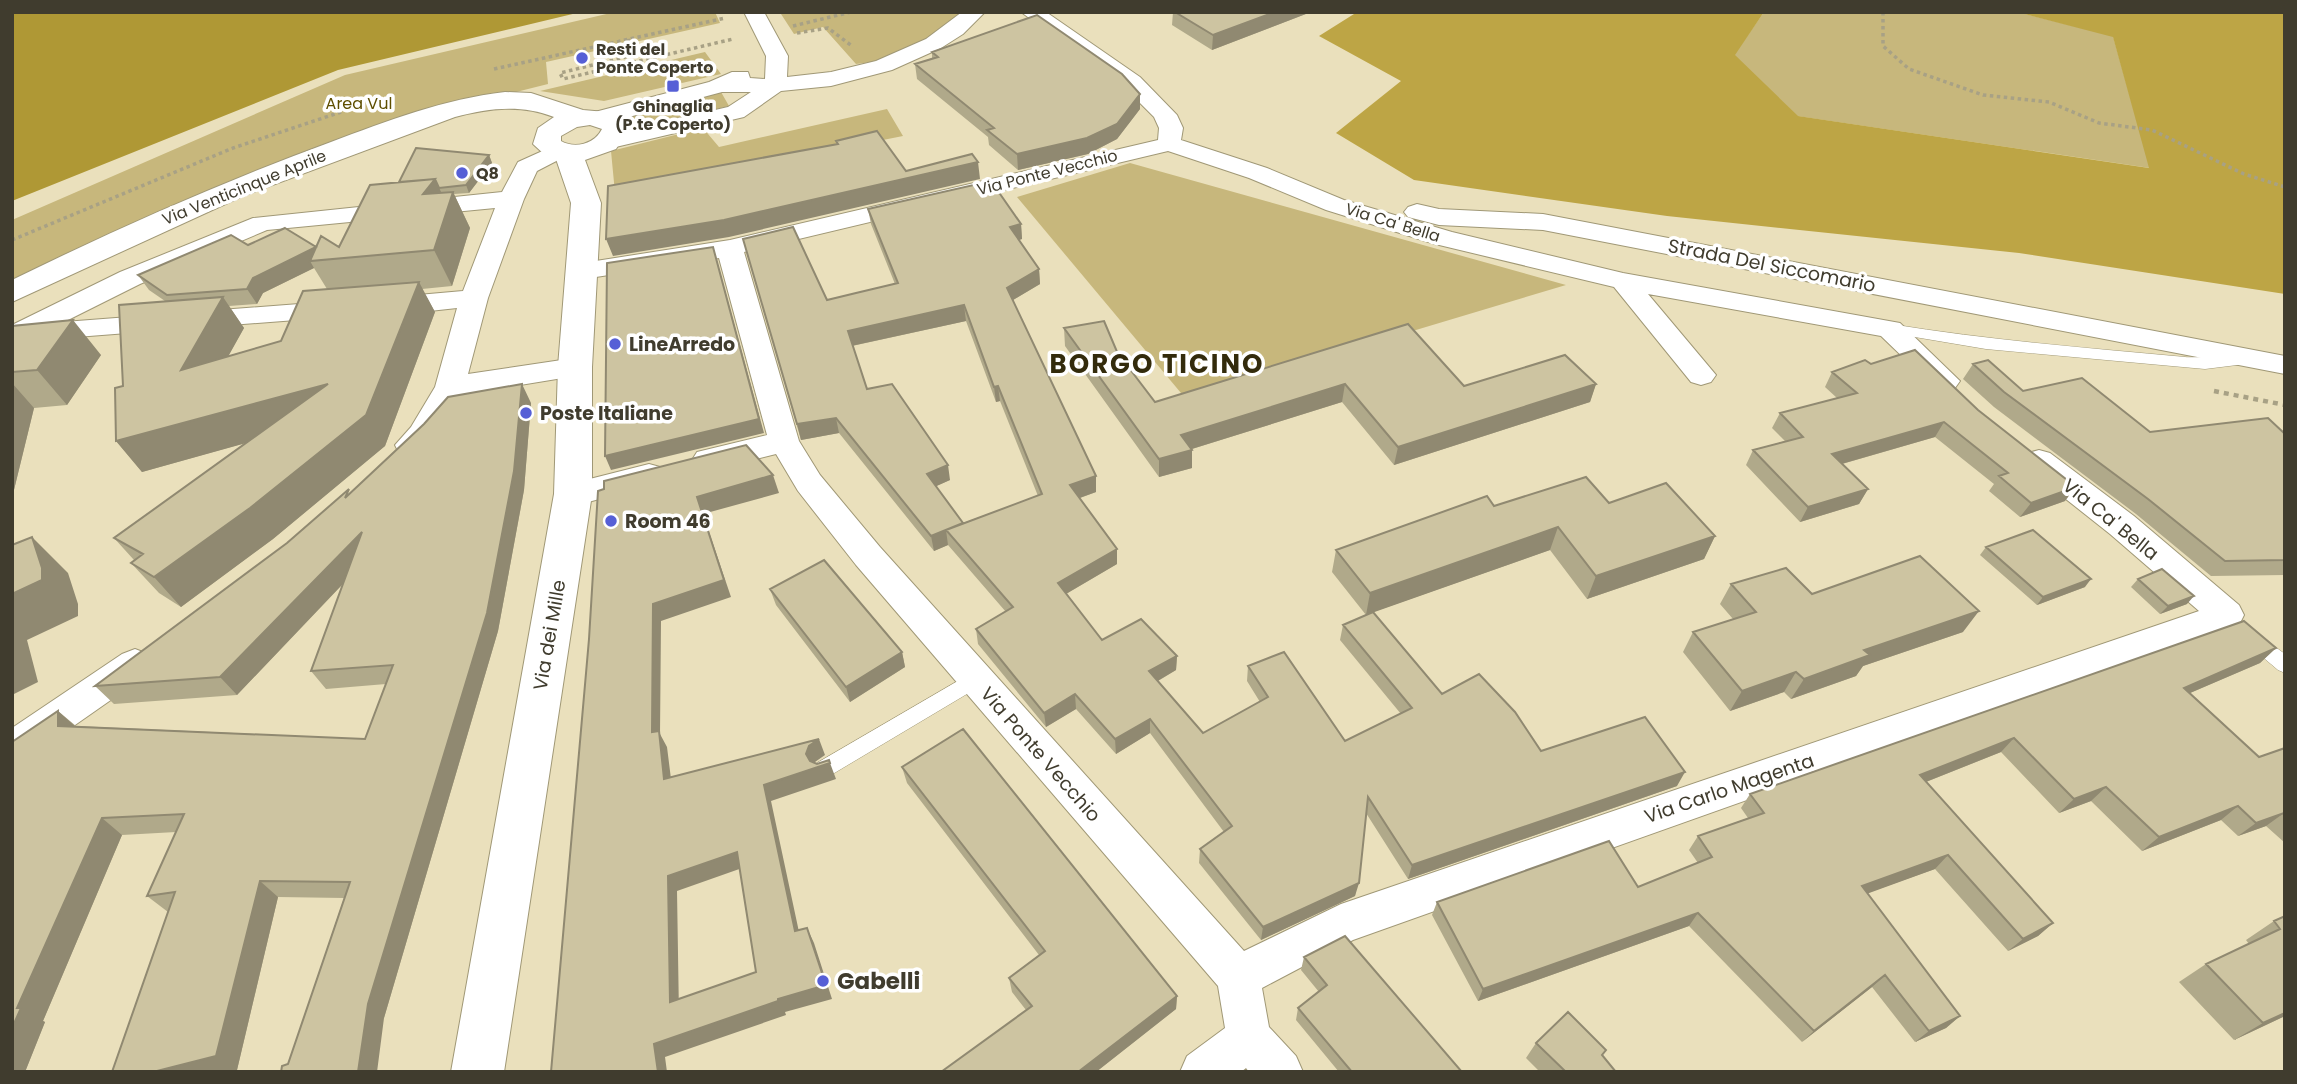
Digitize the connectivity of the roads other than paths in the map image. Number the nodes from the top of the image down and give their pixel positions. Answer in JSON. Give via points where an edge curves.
{"nodes":[{"id":1,"x":754,"y":12,"type":"edge"},
{"id":2,"x":975,"y":12,"type":"edge"},
{"id":3,"x":1031,"y":12,"type":"edge"},
{"id":4,"x":767,"y":50,"type":"junction"},
{"id":5,"x":776,"y":85,"type":"junction"},
{"id":6,"x":719,"y":86,"type":"junction"},
{"id":7,"x":526,"y":100,"type":"junction"},
{"id":8,"x":596,"y":131,"type":"junction"},
{"id":9,"x":560,"y":144,"type":"junction"},
{"id":10,"x":1169,"y":144,"type":"junction"},
{"id":11,"x":1258,"y":173,"type":"junction"},
{"id":12,"x":585,"y":195,"type":"junction"},
{"id":13,"x":511,"y":199,"type":"junction"},
{"id":14,"x":730,"y":248,"type":"junction"},
{"id":15,"x":583,"y":271,"type":"junction"},
{"id":16,"x":1623,"y":281,"type":"junction"},
{"id":17,"x":12,"y":292,"type":"edge"},
{"id":18,"x":474,"y":298,"type":"junction"},
{"id":19,"x":1891,"y":329,"type":"junction"},
{"id":20,"x":15,"y":333,"type":"edge"},
{"id":21,"x":2251,"y":358,"type":"junction"},
{"id":22,"x":2285,"y":365,"type":"edge"},
{"id":23,"x":575,"y":367,"type":"junction"},
{"id":24,"x":1701,"y":375,"type":"dead end"},
{"id":25,"x":450,"y":387,"type":"junction"},
{"id":26,"x":1961,"y":397,"type":"edge"},
{"id":27,"x":784,"y":441,"type":"junction"},
{"id":28,"x":2014,"y":441,"type":"edge"},
{"id":29,"x":391,"y":461,"type":"edge"},
{"id":30,"x":573,"y":494,"type":"junction"},
{"id":31,"x":2227,"y":615,"type":"junction"},
{"id":32,"x":158,"y":647,"type":"edge"},
{"id":33,"x":2285,"y":666,"type":"edge"},
{"id":34,"x":975,"y":678,"type":"junction"},
{"id":35,"x":12,"y":749,"type":"edge"},
{"id":36,"x":824,"y":769,"type":"edge"},
{"id":37,"x":1238,"y":977,"type":"junction"},
{"id":38,"x":1249,"y":1038,"type":"junction"},
{"id":39,"x":477,"y":1072,"type":"edge"},
{"id":40,"x":1203,"y":1072,"type":"edge"},
{"id":41,"x":1280,"y":1072,"type":"edge"}],
"edges":[{"from":1,"to":4,"type":"street"},
{"from":2,"to":5,"type":"street","via":[[931,48],[905,58],[849,74]]},
{"from":3,"to":10,"type":"street","via":[[1112,66],[1161,110],[1171,127]]},
{"from":4,"to":5,"type":"street","via":[[765,78]]},
{"from":4,"to":6,"type":"street","via":[[751,70]]},
{"from":5,"to":6,"type":"street"},
{"from":5,"to":8,"type":"street","via":[[736,112]]},
{"from":6,"to":8,"type":"street"},
{"from":7,"to":8,"type":"street","name":"Via Venticinque Aprile"},
{"from":7,"to":9,"type":"street"},
{"from":7,"to":17,"type":"street","name":"Via Venticinque Aprile","via":[[483,103],[415,121],[270,172]]},
{"from":8,"to":9,"type":"street"},
{"from":8,"to":12,"type":"street","name":"Via dei Mille"},
{"from":9,"to":12,"type":"street","name":"Via dei Mille"},
{"from":9,"to":13,"type":"street","via":[[527,167]]},
{"from":10,"to":11,"type":"street","name":"Via Ca' Bella"},
{"from":10,"to":14,"type":"street","name":"Via Ponte Vecchio"},
{"from":11,"to":16,"type":"street","name":"Via Ca' Bella","via":[[1335,205],[1444,238]]},
{"from":11,"to":21,"type":"street","name":"Strada Del Siccomario","via":[[1439,217],[1543,222]]},
{"from":12,"to":15,"type":"street","name":"Via dei Mille"},
{"from":13,"to":18,"type":"street"},
{"from":13,"to":20,"type":"street","via":[[262,223]]},
{"from":14,"to":15,"type":"street","name":"Via Ponte Vecchio"},
{"from":14,"to":27,"type":"street","name":"Via Ponte Vecchio"},
{"from":15,"to":23,"type":"street","name":"Via dei Mille"},
{"from":16,"to":19,"type":"street","name":"Via Ca' Bella"},
{"from":16,"to":24,"type":"street"},
{"from":18,"to":20,"type":"street"},
{"from":18,"to":25,"type":"street"},
{"from":19,"to":21,"type":"lane","via":[[1986,344],[2205,364]]},
{"from":19,"to":26,"type":"street"},
{"from":21,"to":22,"type":"street","name":"Strada Del Siccomario"},
{"from":23,"to":25,"type":"street"},
{"from":23,"to":30,"type":"street","name":"Via dei Mille"},
{"from":25,"to":29,"type":"street","via":[[422,435]]},
{"from":27,"to":30,"type":"street"},
{"from":27,"to":34,"type":"street","name":"Via Ponte Vecchio","via":[[809,483]]},
{"from":28,"to":31,"type":"street","name":"Via Ca' Bella"},
{"from":30,"to":39,"type":"street","name":"Via dei Mille"},
{"from":31,"to":33,"type":"lane","name":"Via Ca' Bella"},
{"from":31,"to":37,"type":"street","name":"Via Carlo Magenta","via":[[1341,924]]},
{"from":32,"to":35,"type":"street"},
{"from":34,"to":36,"type":"lane"},
{"from":34,"to":37,"type":"street","name":"Via Ponte Vecchio"},
{"from":37,"to":38,"type":"street"},
{"from":38,"to":40,"type":"street"},
{"from":38,"to":41,"type":"street"}]}
